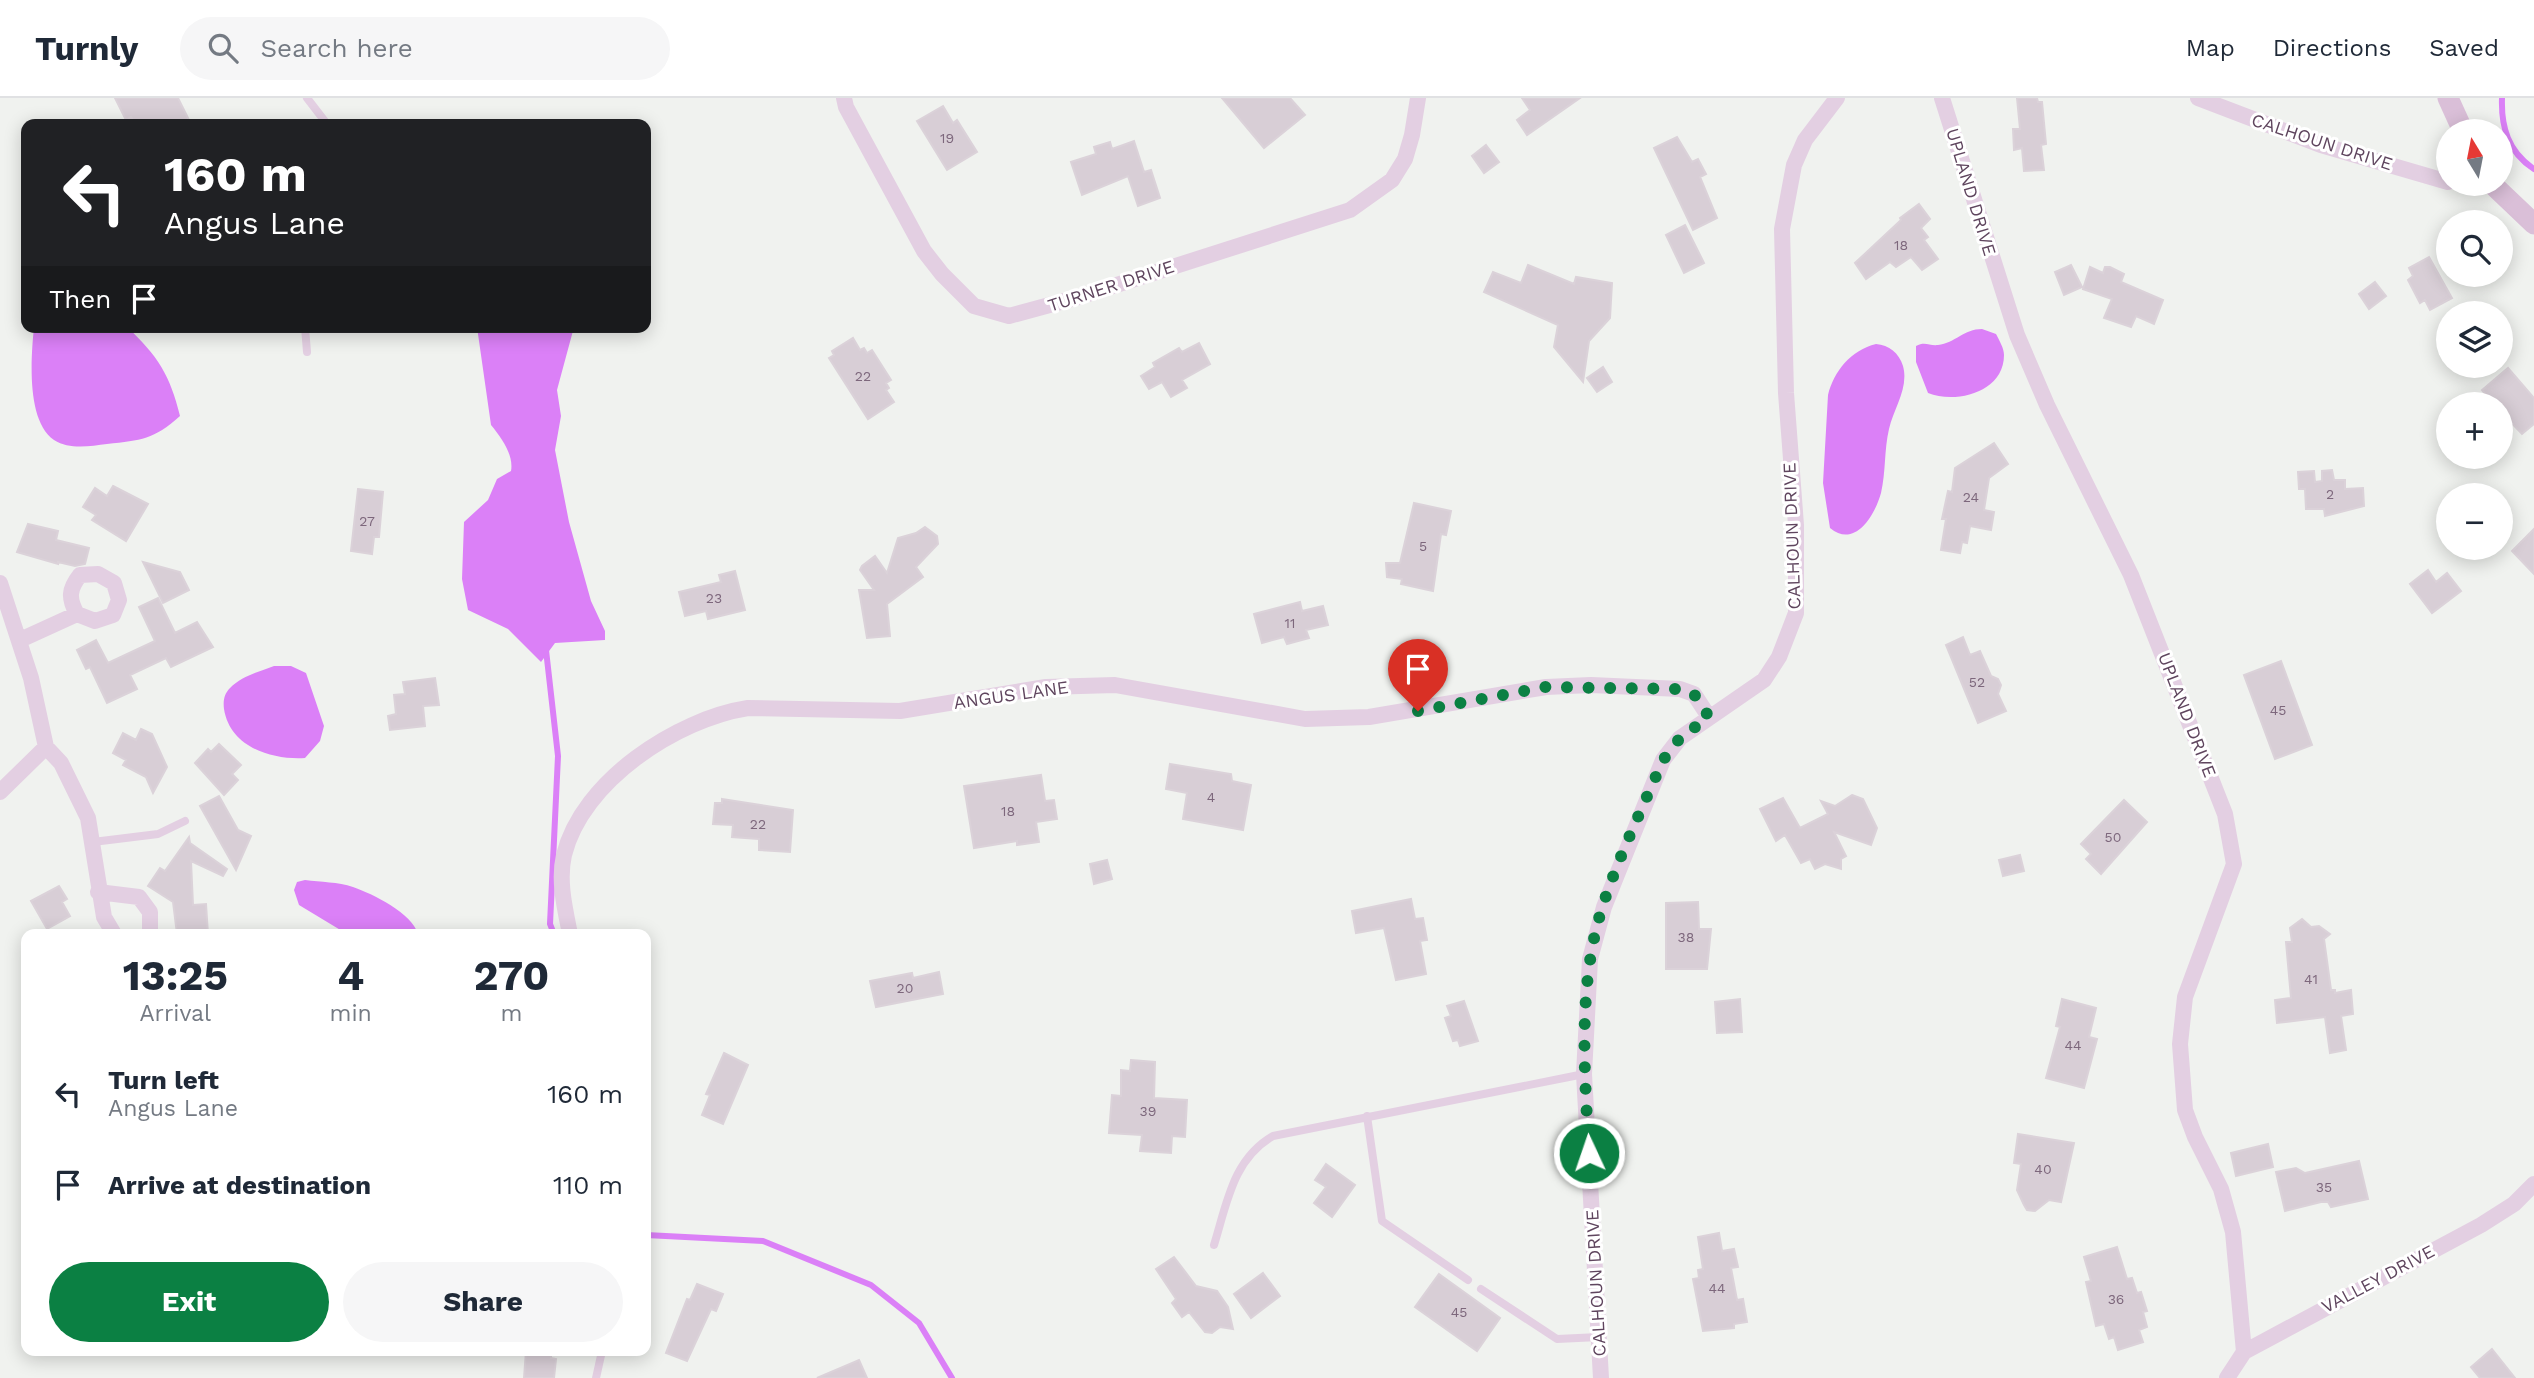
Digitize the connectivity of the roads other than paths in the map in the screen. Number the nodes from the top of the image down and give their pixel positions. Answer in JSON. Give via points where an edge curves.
{"nodes":[{"id":1,"x":307,"y":98,"type":"edge"},
{"id":2,"x":844,"y":98,"type":"edge"},
{"id":3,"x":1418,"y":98,"type":"edge"},
{"id":4,"x":1837,"y":98,"type":"edge"},
{"id":5,"x":1942,"y":98,"type":"edge"},
{"id":6,"x":2198,"y":98,"type":"edge"},
{"id":7,"x":2448,"y":98,"type":"edge"},
{"id":8,"x":323,"y":119,"type":"edge"},
{"id":9,"x":2458,"y":119,"type":"edge"},
{"id":10,"x":2436,"y":179,"type":"edge"},
{"id":11,"x":2505,"y":196,"type":"edge"},
{"id":12,"x":2534,"y":224,"type":"edge"},
{"id":13,"x":305,"y":333,"type":"edge"},
{"id":14,"x":307,"y":352,"type":"dead end"},
{"id":15,"x":0,"y":583,"type":"edge"},
{"id":16,"x":77,"y":614,"type":"dead end"},
{"id":17,"x":20,"y":640,"type":"junction"},
{"id":18,"x":1709,"y":717,"type":"junction"},
{"id":19,"x":46,"y":747,"type":"junction"},
{"id":20,"x":0,"y":792,"type":"edge"},
{"id":21,"x":185,"y":821,"type":"dead end"},
{"id":22,"x":93,"y":842,"type":"junction"},
{"id":23,"x":98,"y":891,"type":"junction"},
{"id":24,"x":111,"y":929,"type":"edge"},
{"id":25,"x":150,"y":929,"type":"edge"},
{"id":26,"x":569,"y":929,"type":"edge"},
{"id":27,"x":1584,"y":1074,"type":"junction"},
{"id":28,"x":1367,"y":1116,"type":"junction"},
{"id":29,"x":2534,"y":1184,"type":"edge"},
{"id":30,"x":1214,"y":1245,"type":"dead end"},
{"id":31,"x":1468,"y":1280,"type":"dead end"},
{"id":32,"x":1481,"y":1289,"type":"dead end"},
{"id":33,"x":1599,"y":1337,"type":"junction"},
{"id":34,"x":2244,"y":1352,"type":"junction"},
{"id":35,"x":601,"y":1356,"type":"edge"},
{"id":36,"x":596,"y":1378,"type":"edge"},
{"id":37,"x":1601,"y":1378,"type":"edge"},
{"id":38,"x":2227,"y":1378,"type":"edge"}],
"edges":[{"from":1,"to":8,"type":"lane"},
{"from":2,"to":3,"type":"street","name":"TURNER DRIVE","via":[[924,251],[974,306],[1009,316],[1350,210],[1392,180],[1408,147]]},
{"from":4,"to":18,"type":"street","name":"CALHOUN DRIVE","via":[[1805,140],[1794,165],[1782,229],[1796,613],[1779,657],[1764,680]]},
{"from":5,"to":34,"type":"street","name":"UPLAND DRIVE","via":[[2017,335],[2131,575],[2232,842],[2234,864],[2185,997],[2180,1044],[2185,1110],[2221,1189],[2233,1231]]},
{"from":6,"to":10,"type":"street","name":"CALHOUN DRIVE","via":[[2321,145]]},
{"from":7,"to":9,"type":"main road"},
{"from":11,"to":12,"type":"main road"},
{"from":13,"to":14,"type":"lane"},
{"from":15,"to":17,"type":"street"},
{"from":16,"to":17,"type":"street"},
{"from":17,"to":19,"type":"street"},
{"from":18,"to":26,"type":"street","name":"ANGUS LANE","via":[[1694,694],[1680,689],[1591,685],[1546,687],[1418,711],[1337,719],[1305,719],[1115,685],[1046,687],[900,711],[726,711],[645,752],[609,779],[572,832],[564,856],[562,886]]},
{"from":18,"to":27,"type":"street","name":"CALHOUN DRIVE","via":[[1680,738],[1663,760],[1604,906],[1590,959]]},
{"from":19,"to":20,"type":"street"},
{"from":19,"to":22,"type":"street","via":[[75,786]]},
{"from":21,"to":22,"type":"lane","via":[[158,834]]},
{"from":22,"to":23,"type":"street"},
{"from":23,"to":24,"type":"street"},
{"from":23,"to":25,"type":"street","via":[[139,897],[150,912]]},
{"from":27,"to":28,"type":"lane"},
{"from":27,"to":33,"type":"street","name":"CALHOUN DRIVE"},
{"from":28,"to":30,"type":"lane","via":[[1273,1136],[1260,1143],[1237,1171]]},
{"from":28,"to":31,"type":"lane","via":[[1382,1222]]},
{"from":29,"to":34,"type":"street","name":"VALLEY DRIVE","via":[[2514,1204],[2480,1225]]},
{"from":32,"to":33,"type":"lane","via":[[1557,1339]]},
{"from":33,"to":37,"type":"street","name":"CALHOUN DRIVE"},
{"from":34,"to":38,"type":"street","name":"VALLEY DRIVE"},
{"from":35,"to":36,"type":"lane"}]}
